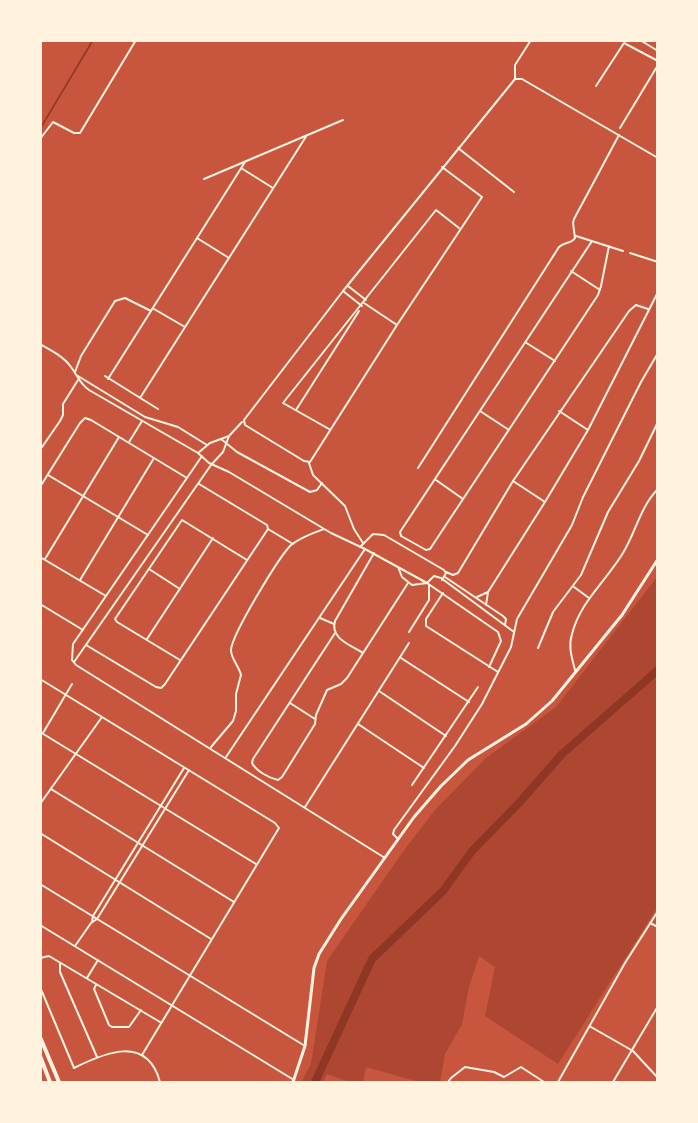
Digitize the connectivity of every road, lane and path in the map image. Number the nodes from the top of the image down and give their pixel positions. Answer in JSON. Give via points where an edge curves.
{"nodes":[{"id":1,"x":136,"y":40,"type":"edge"},
{"id":2,"x":531,"y":40,"type":"edge"},
{"id":3,"x":640,"y":40,"type":"edge"},
{"id":4,"x":657,"y":51,"type":"edge"},
{"id":5,"x":657,"y":63,"type":"edge"},
{"id":6,"x":515,"y":79,"type":"junction"},
{"id":7,"x":596,"y":86,"type":"dead end"},
{"id":8,"x":343,"y":120,"type":"dead end"},
{"id":9,"x":620,"y":128,"type":"dead end"},
{"id":10,"x":307,"y":135,"type":"junction"},
{"id":11,"x":619,"y":135,"type":"junction"},
{"id":12,"x":40,"y":139,"type":"edge"},
{"id":13,"x":458,"y":148,"type":"junction"},
{"id":14,"x":657,"y":158,"type":"edge"},
{"id":15,"x":245,"y":162,"type":"junction"},
{"id":16,"x":442,"y":167,"type":"junction"},
{"id":17,"x":241,"y":168,"type":"junction"},
{"id":18,"x":204,"y":179,"type":"dead end"},
{"id":19,"x":273,"y":188,"type":"junction"},
{"id":20,"x":514,"y":192,"type":"dead end"},
{"id":21,"x":459,"y":228,"type":"junction"},
{"id":22,"x":576,"y":236,"type":"junction"},
{"id":23,"x":197,"y":238,"type":"junction"},
{"id":24,"x":592,"y":241,"type":"junction"},
{"id":25,"x":609,"y":246,"type":"junction"},
{"id":26,"x":624,"y":251,"type":"dead end"},
{"id":27,"x":630,"y":253,"type":"dead end"},
{"id":28,"x":229,"y":258,"type":"junction"},
{"id":29,"x":657,"y":262,"type":"edge"},
{"id":30,"x":572,"y":271,"type":"junction"},
{"id":31,"x":348,"y":286,"type":"junction"},
{"id":32,"x":600,"y":290,"type":"junction"},
{"id":33,"x":343,"y":291,"type":"junction"},
{"id":34,"x":657,"y":292,"type":"edge"},
{"id":35,"x":364,"y":303,"type":"junction"},
{"id":36,"x":152,"y":309,"type":"junction"},
{"id":37,"x":649,"y":309,"type":"junction"},
{"id":38,"x":397,"y":325,"type":"junction"},
{"id":39,"x":185,"y":327,"type":"junction"},
{"id":40,"x":525,"y":342,"type":"junction"},
{"id":41,"x":40,"y":344,"type":"edge"},
{"id":42,"x":657,"y":353,"type":"edge"},
{"id":43,"x":555,"y":361,"type":"junction"},
{"id":44,"x":40,"y":364,"type":"edge"},
{"id":45,"x":40,"y":370,"type":"edge"},
{"id":46,"x":75,"y":374,"type":"junction"},
{"id":47,"x":105,"y":376,"type":"dead end"},
{"id":48,"x":108,"y":379,"type":"junction"},
{"id":49,"x":78,"y":380,"type":"junction"},
{"id":50,"x":140,"y":398,"type":"junction"},
{"id":51,"x":158,"y":409,"type":"dead end"},
{"id":52,"x":296,"y":410,"type":"junction"},
{"id":53,"x":480,"y":411,"type":"junction"},
{"id":54,"x":559,"y":411,"type":"junction"},
{"id":55,"x":244,"y":420,"type":"junction"},
{"id":56,"x":142,"y":421,"type":"junction"},
{"id":57,"x":657,"y":422,"type":"edge"},
{"id":58,"x":329,"y":429,"type":"junction"},
{"id":59,"x":509,"y":430,"type":"junction"},
{"id":60,"x":588,"y":430,"type":"junction"},
{"id":61,"x":229,"y":436,"type":"junction"},
{"id":62,"x":119,"y":437,"type":"junction"},
{"id":63,"x":221,"y":439,"type":"junction"},
{"id":64,"x":129,"y":443,"type":"junction"},
{"id":65,"x":207,"y":445,"type":"junction"},
{"id":66,"x":227,"y":445,"type":"junction"},
{"id":67,"x":40,"y":450,"type":"edge"},
{"id":68,"x":198,"y":453,"type":"junction"},
{"id":69,"x":202,"y":456,"type":"junction"},
{"id":70,"x":154,"y":458,"type":"junction"},
{"id":71,"x":309,"y":463,"type":"junction"},
{"id":72,"x":211,"y":465,"type":"junction"},
{"id":73,"x":418,"y":468,"type":"dead end"},
{"id":74,"x":48,"y":475,"type":"junction"},
{"id":75,"x":187,"y":478,"type":"junction"},
{"id":76,"x":435,"y":480,"type":"junction"},
{"id":77,"x":513,"y":481,"type":"junction"},
{"id":78,"x":322,"y":483,"type":"junction"},
{"id":79,"x":199,"y":484,"type":"junction"},
{"id":80,"x":40,"y":487,"type":"edge"},
{"id":81,"x":657,"y":489,"type":"edge"},
{"id":82,"x":84,"y":496,"type":"junction"},
{"id":83,"x":463,"y":499,"type":"junction"},
{"id":84,"x":545,"y":502,"type":"junction"},
{"id":85,"x":118,"y":517,"type":"junction"},
{"id":86,"x":268,"y":529,"type":"junction"},
{"id":87,"x":324,"y":529,"type":"junction"},
{"id":88,"x":148,"y":535,"type":"junction"},
{"id":89,"x":213,"y":538,"type":"junction"},
{"id":90,"x":414,"y":543,"type":"junction"},
{"id":91,"x":293,"y":544,"type":"junction"},
{"id":92,"x":362,"y":545,"type":"junction"},
{"id":93,"x":365,"y":549,"type":"junction"},
{"id":94,"x":410,"y":550,"type":"junction"},
{"id":95,"x":374,"y":553,"type":"junction"},
{"id":96,"x":40,"y":557,"type":"edge"},
{"id":97,"x":657,"y":559,"type":"edge"},
{"id":98,"x":45,"y":560,"type":"junction"},
{"id":99,"x":247,"y":560,"type":"junction"},
{"id":100,"x":398,"y":567,"type":"junction"},
{"id":101,"x":148,"y":568,"type":"junction"},
{"id":102,"x":444,"y":576,"type":"junction"},
{"id":103,"x":80,"y":580,"type":"junction"},
{"id":104,"x":408,"y":583,"type":"junction"},
{"id":105,"x":428,"y":584,"type":"junction"},
{"id":106,"x":573,"y":586,"type":"junction"},
{"id":107,"x":180,"y":589,"type":"junction"},
{"id":108,"x":488,"y":592,"type":"junction"},
{"id":109,"x":443,"y":593,"type":"junction"},
{"id":110,"x":106,"y":596,"type":"junction"},
{"id":111,"x":476,"y":598,"type":"junction"},
{"id":112,"x":589,"y":598,"type":"junction"},
{"id":113,"x":40,"y":604,"type":"edge"},
{"id":114,"x":486,"y":605,"type":"junction"},
{"id":115,"x":319,"y":617,"type":"junction"},
{"id":116,"x":334,"y":624,"type":"junction"},
{"id":117,"x":505,"y":625,"type":"junction"},
{"id":118,"x":83,"y":630,"type":"junction"},
{"id":119,"x":409,"y":632,"type":"dead end"},
{"id":120,"x":514,"y":632,"type":"junction"},
{"id":121,"x":335,"y":633,"type":"junction"},
{"id":122,"x":146,"y":640,"type":"junction"},
{"id":123,"x":409,"y":643,"type":"dead end"},
{"id":124,"x":86,"y":645,"type":"junction"},
{"id":125,"x":538,"y":648,"type":"dead end"},
{"id":126,"x":363,"y":653,"type":"junction"},
{"id":127,"x":400,"y":658,"type":"junction"},
{"id":128,"x":181,"y":660,"type":"junction"},
{"id":129,"x":74,"y":662,"type":"junction"},
{"id":130,"x":489,"y":667,"type":"junction"},
{"id":131,"x":498,"y":672,"type":"junction"},
{"id":132,"x":576,"y":673,"type":"junction"},
{"id":133,"x":40,"y":679,"type":"edge"},
{"id":134,"x":72,"y":684,"type":"dead end"},
{"id":135,"x":478,"y":687,"type":"dead end"},
{"id":136,"x":379,"y":691,"type":"junction"},
{"id":137,"x":67,"y":694,"type":"junction"},
{"id":138,"x":469,"y":702,"type":"junction"},
{"id":139,"x":290,"y":703,"type":"junction"},
{"id":140,"x":102,"y":717,"type":"junction"},
{"id":141,"x":315,"y":719,"type":"junction"},
{"id":142,"x":357,"y":724,"type":"junction"},
{"id":143,"x":42,"y":733,"type":"edge"},
{"id":144,"x":446,"y":736,"type":"junction"},
{"id":145,"x":210,"y":747,"type":"junction"},
{"id":146,"x":76,"y":754,"type":"junction"},
{"id":147,"x":226,"y":757,"type":"junction"},
{"id":148,"x":184,"y":768,"type":"junction"},
{"id":149,"x":424,"y":768,"type":"junction"},
{"id":150,"x":189,"y":770,"type":"junction"},
{"id":151,"x":263,"y":773,"type":"junction"},
{"id":152,"x":259,"y":779,"type":"junction"},
{"id":153,"x":412,"y":785,"type":"dead end"},
{"id":154,"x":51,"y":789,"type":"junction"},
{"id":155,"x":40,"y":804,"type":"edge"},
{"id":156,"x":160,"y":805,"type":"junction"},
{"id":157,"x":305,"y":807,"type":"junction"},
{"id":158,"x":165,"y":808,"type":"junction"},
{"id":159,"x":40,"y":833,"type":"edge"},
{"id":160,"x":398,"y":839,"type":"junction"},
{"id":161,"x":137,"y":843,"type":"junction"},
{"id":162,"x":141,"y":846,"type":"junction"},
{"id":163,"x":385,"y":858,"type":"junction"},
{"id":164,"x":257,"y":864,"type":"junction"},
{"id":165,"x":115,"y":880,"type":"junction"},
{"id":166,"x":119,"y":882,"type":"junction"},
{"id":167,"x":40,"y":884,"type":"edge"},
{"id":168,"x":234,"y":902,"type":"junction"},
{"id":169,"x":657,"y":911,"type":"edge"},
{"id":170,"x":93,"y":916,"type":"junction"},
{"id":171,"x":97,"y":919,"type":"junction"},
{"id":172,"x":91,"y":923,"type":"junction"},
{"id":173,"x":650,"y":923,"type":"junction"},
{"id":174,"x":40,"y":925,"type":"edge"},
{"id":175,"x":657,"y":927,"type":"edge"},
{"id":176,"x":211,"y":939,"type":"junction"},
{"id":177,"x":75,"y":946,"type":"junction"},
{"id":178,"x":40,"y":958,"type":"edge"},
{"id":179,"x":98,"y":960,"type":"junction"},
{"id":180,"x":60,"y":963,"type":"junction"},
{"id":181,"x":189,"y":976,"type":"junction"},
{"id":182,"x":87,"y":979,"type":"junction"},
{"id":183,"x":97,"y":984,"type":"junction"},
{"id":184,"x":40,"y":987,"type":"edge"},
{"id":185,"x":171,"y":1005,"type":"junction"},
{"id":186,"x":657,"y":1006,"type":"edge"},
{"id":187,"x":141,"y":1010,"type":"junction"},
{"id":188,"x":653,"y":1015,"type":"junction"},
{"id":189,"x":657,"y":1019,"type":"edge"},
{"id":190,"x":160,"y":1023,"type":"junction"},
{"id":191,"x":591,"y":1027,"type":"junction"},
{"id":192,"x":40,"y":1036,"type":"edge"},
{"id":193,"x":305,"y":1046,"type":"junction"},
{"id":194,"x":633,"y":1051,"type":"junction"},
{"id":195,"x":142,"y":1055,"type":"junction"},
{"id":196,"x":40,"y":1056,"type":"edge"},
{"id":197,"x":97,"y":1057,"type":"junction"},
{"id":198,"x":504,"y":1077,"type":"junction"},
{"id":199,"x":657,"y":1078,"type":"edge"},
{"id":200,"x":294,"y":1081,"type":"edge"},
{"id":201,"x":50,"y":1083,"type":"edge"},
{"id":202,"x":59,"y":1083,"type":"edge"},
{"id":203,"x":160,"y":1083,"type":"edge"},
{"id":204,"x":448,"y":1083,"type":"edge"},
{"id":205,"x":505,"y":1083,"type":"edge"},
{"id":206,"x":544,"y":1083,"type":"edge"},
{"id":207,"x":558,"y":1083,"type":"edge"},
{"id":208,"x":614,"y":1083,"type":"edge"}],
"edges":[{"from":1,"to":12,"type":"street","via":[[80,133],[53,122]]},
{"from":2,"to":6,"type":"street","via":[[515,65]]},
{"from":3,"to":4,"type":"street"},
{"from":5,"to":7,"type":"street","via":[[624,43]]},
{"from":5,"to":9,"type":"street"},
{"from":6,"to":11,"type":"street","via":[[522,79]]},
{"from":6,"to":13,"type":"street"},
{"from":8,"to":10,"type":"street"},
{"from":10,"to":15,"type":"street"},
{"from":10,"to":19,"type":"street"},
{"from":11,"to":14,"type":"street"},
{"from":11,"to":22,"type":"street","via":[[574,219]]},
{"from":13,"to":16,"type":"street"},
{"from":13,"to":20,"type":"street"},
{"from":15,"to":17,"type":"street"},
{"from":15,"to":18,"type":"street"},
{"from":16,"to":21,"type":"street","via":[[482,196]]},
{"from":16,"to":31,"type":"street"},
{"from":17,"to":19,"type":"street"},
{"from":17,"to":23,"type":"street"},
{"from":19,"to":28,"type":"street"},
{"from":21,"to":35,"type":"street","via":[[436,210]]},
{"from":21,"to":38,"type":"street"},
{"from":22,"to":24,"type":"street"},
{"from":22,"to":73,"type":"street","via":[[559,247]]},
{"from":23,"to":28,"type":"street"},
{"from":23,"to":36,"type":"street"},
{"from":24,"to":25,"type":"street"},
{"from":24,"to":30,"type":"street"},
{"from":25,"to":26,"type":"street"},
{"from":25,"to":32,"type":"street"},
{"from":27,"to":29,"type":"street"},
{"from":28,"to":39,"type":"street"},
{"from":30,"to":32,"type":"street"},
{"from":30,"to":40,"type":"street"},
{"from":31,"to":33,"type":"street"},
{"from":31,"to":35,"type":"street"},
{"from":32,"to":43,"type":"street"},
{"from":33,"to":35,"type":"street"},
{"from":33,"to":55,"type":"street"},
{"from":34,"to":37,"type":"street"},
{"from":35,"to":38,"type":"street"},
{"from":35,"to":52,"type":"street"},
{"from":35,"to":52,"type":"street","via":[[283,404]]},
{"from":36,"to":39,"type":"street"},
{"from":36,"to":46,"type":"street","via":[[125,298],[115,301],[81,356]]},
{"from":36,"to":48,"type":"street"},
{"from":37,"to":54,"type":"street","via":[[636,305],[629,311]]},
{"from":37,"to":60,"type":"street"},
{"from":38,"to":58,"type":"street"},
{"from":39,"to":50,"type":"street"},
{"from":40,"to":43,"type":"street"},
{"from":40,"to":53,"type":"street"},
{"from":41,"to":46,"type":"street","via":[[62,358]]},
{"from":42,"to":120,"type":"street","via":[[572,525],[517,619]]},
{"from":43,"to":59,"type":"street"},
{"from":44,"to":45,"type":"street"},
{"from":46,"to":49,"type":"street"},
{"from":46,"to":65,"type":"street","via":[[145,417],[178,428]]},
{"from":47,"to":48,"type":"street"},
{"from":48,"to":50,"type":"street"},
{"from":49,"to":56,"type":"street"},
{"from":49,"to":67,"type":"street","via":[[63,404],[60,421]]},
{"from":50,"to":51,"type":"street"},
{"from":52,"to":58,"type":"street"},
{"from":53,"to":59,"type":"street"},
{"from":53,"to":76,"type":"street"},
{"from":54,"to":60,"type":"street"},
{"from":54,"to":77,"type":"street"},
{"from":55,"to":61,"type":"street"},
{"from":55,"to":71,"type":"street","via":[[245,425]]},
{"from":56,"to":64,"type":"street"},
{"from":56,"to":68,"type":"street"},
{"from":57,"to":106,"type":"street"},
{"from":58,"to":71,"type":"street"},
{"from":59,"to":83,"type":"street"},
{"from":60,"to":84,"type":"street"},
{"from":61,"to":63,"type":"street"},
{"from":61,"to":66,"type":"street"},
{"from":62,"to":64,"type":"street"},
{"from":62,"to":74,"type":"street","via":[[85,418]]},
{"from":62,"to":82,"type":"street"},
{"from":63,"to":65,"type":"street"},
{"from":63,"to":66,"type":"street"},
{"from":64,"to":70,"type":"street"},
{"from":65,"to":68,"type":"street"},
{"from":66,"to":72,"type":"street"},
{"from":66,"to":78,"type":"street","via":[[310,492]]},
{"from":68,"to":69,"type":"street"},
{"from":69,"to":72,"type":"street"},
{"from":69,"to":75,"type":"street"},
{"from":70,"to":75,"type":"street"},
{"from":70,"to":85,"type":"street"},
{"from":71,"to":78,"type":"street","via":[[311,472]]},
{"from":72,"to":79,"type":"street"},
{"from":72,"to":87,"type":"street"},
{"from":74,"to":80,"type":"street"},
{"from":74,"to":82,"type":"street"},
{"from":75,"to":88,"type":"street"},
{"from":76,"to":83,"type":"street"},
{"from":76,"to":90,"type":"street","via":[[400,533]]},
{"from":77,"to":84,"type":"street"},
{"from":77,"to":102,"type":"street","via":[[458,573]]},
{"from":78,"to":92,"type":"street","via":[[345,506]]},
{"from":79,"to":86,"type":"street"},
{"from":79,"to":124,"type":"street"},
{"from":81,"to":112,"type":"street","via":[[643,508],[623,553]]},
{"from":82,"to":85,"type":"street"},
{"from":82,"to":98,"type":"street"},
{"from":83,"to":90,"type":"street","via":[[430,550]]},
{"from":84,"to":108,"type":"street"},
{"from":85,"to":88,"type":"street"},
{"from":85,"to":103,"type":"street"},
{"from":86,"to":91,"type":"street"},
{"from":86,"to":99,"type":"street"},
{"from":87,"to":91,"type":"street"},
{"from":87,"to":92,"type":"street"},
{"from":88,"to":110,"type":"street"},
{"from":89,"to":99,"type":"street"},
{"from":89,"to":101,"type":"street","via":[[182,520]]},
{"from":89,"to":107,"type":"street"},
{"from":90,"to":94,"type":"street"},
{"from":91,"to":145,"type":"street","via":[[248,612],[232,644],[232,655],[241,675],[235,715]]},
{"from":92,"to":93,"type":"street"},
{"from":92,"to":94,"type":"street","via":[[373,534],[380,534]]},
{"from":93,"to":95,"type":"street"},
{"from":93,"to":115,"type":"street"},
{"from":94,"to":102,"type":"street"},
{"from":95,"to":100,"type":"street"},
{"from":95,"to":116,"type":"street"},
{"from":96,"to":98,"type":"street"},
{"from":97,"to":132,"type":"street","via":[[629,605]]},
{"from":98,"to":103,"type":"street"},
{"from":99,"to":128,"type":"street"},
{"from":100,"to":104,"type":"street"},
{"from":100,"to":105,"type":"street"},
{"from":101,"to":107,"type":"street"},
{"from":101,"to":122,"type":"street","via":[[115,619]]},
{"from":102,"to":105,"type":"street","via":[[434,576]]},
{"from":102,"to":111,"type":"street"},
{"from":102,"to":117,"type":"street"},
{"from":103,"to":110,"type":"street"},
{"from":104,"to":105,"type":"street"},
{"from":104,"to":126,"type":"street"},
{"from":105,"to":109,"type":"street"},
{"from":105,"to":119,"type":"street","via":[[429,600]]},
{"from":106,"to":112,"type":"street"},
{"from":106,"to":125,"type":"street","via":[[554,612]]},
{"from":107,"to":122,"type":"street"},
{"from":108,"to":111,"type":"street"},
{"from":108,"to":114,"type":"street"},
{"from":109,"to":130,"type":"street","via":[[499,634],[501,641]]},
{"from":109,"to":130,"type":"street","via":[[426,619],[426,626]]},
{"from":110,"to":118,"type":"street"},
{"from":111,"to":114,"type":"street"},
{"from":112,"to":132,"type":"street","via":[[570,645]]},
{"from":113,"to":118,"type":"street"},
{"from":114,"to":117,"type":"street","via":[[505,618]]},
{"from":115,"to":116,"type":"street"},
{"from":115,"to":147,"type":"street"},
{"from":116,"to":121,"type":"street"},
{"from":117,"to":120,"type":"street"},
{"from":118,"to":129,"type":"street","via":[[71,651]]},
{"from":120,"to":131,"type":"street"},
{"from":121,"to":126,"type":"street"},
{"from":121,"to":139,"type":"street"},
{"from":122,"to":128,"type":"street"},
{"from":123,"to":127,"type":"street"},
{"from":124,"to":128,"type":"street","via":[[158,688]]},
{"from":124,"to":129,"type":"street"},
{"from":126,"to":141,"type":"street","via":[[344,682],[327,690]]},
{"from":127,"to":136,"type":"street"},
{"from":127,"to":138,"type":"street"},
{"from":129,"to":145,"type":"street"},
{"from":130,"to":131,"type":"street"},
{"from":131,"to":160,"type":"street","via":[[455,746],[394,830]]},
{"from":132,"to":160,"type":"street","via":[[535,717],[461,766]]},
{"from":133,"to":137,"type":"street"},
{"from":134,"to":137,"type":"street"},
{"from":135,"to":138,"type":"street"},
{"from":136,"to":142,"type":"street"},
{"from":136,"to":144,"type":"street"},
{"from":137,"to":140,"type":"street"},
{"from":137,"to":143,"type":"street"},
{"from":138,"to":144,"type":"street"},
{"from":139,"to":141,"type":"street"},
{"from":139,"to":151,"type":"street","via":[[253,759],[253,766]]},
{"from":140,"to":146,"type":"street"},
{"from":140,"to":148,"type":"street"},
{"from":141,"to":151,"type":"street","via":[[280,779]]},
{"from":142,"to":149,"type":"street"},
{"from":142,"to":157,"type":"street"},
{"from":143,"to":146,"type":"street"},
{"from":144,"to":149,"type":"street"},
{"from":145,"to":147,"type":"street"},
{"from":146,"to":154,"type":"street"},
{"from":146,"to":156,"type":"street"},
{"from":147,"to":152,"type":"street"},
{"from":148,"to":150,"type":"street"},
{"from":148,"to":156,"type":"street"},
{"from":149,"to":153,"type":"street"},
{"from":150,"to":158,"type":"street"},
{"from":150,"to":164,"type":"street","via":[[278,826]]},
{"from":151,"to":152,"type":"street"},
{"from":152,"to":157,"type":"street"},
{"from":154,"to":155,"type":"street"},
{"from":154,"to":161,"type":"street"},
{"from":156,"to":158,"type":"street"},
{"from":156,"to":161,"type":"street"},
{"from":157,"to":163,"type":"street"},
{"from":158,"to":162,"type":"street"},
{"from":158,"to":164,"type":"street"},
{"from":159,"to":165,"type":"street"},
{"from":160,"to":163,"type":"street"},
{"from":161,"to":162,"type":"street"},
{"from":161,"to":165,"type":"street"},
{"from":162,"to":166,"type":"street"},
{"from":162,"to":168,"type":"street"},
{"from":163,"to":193,"type":"street","via":[[319,954],[311,986]]},
{"from":164,"to":168,"type":"street"},
{"from":165,"to":166,"type":"street"},
{"from":165,"to":170,"type":"street"},
{"from":166,"to":171,"type":"street"},
{"from":166,"to":176,"type":"street"},
{"from":167,"to":170,"type":"street"},
{"from":168,"to":176,"type":"street"},
{"from":169,"to":173,"type":"street"},
{"from":170,"to":171,"type":"street"},
{"from":170,"to":172,"type":"street"},
{"from":171,"to":172,"type":"street"},
{"from":171,"to":181,"type":"street"},
{"from":172,"to":177,"type":"street"},
{"from":173,"to":175,"type":"street"},
{"from":173,"to":191,"type":"street"},
{"from":174,"to":177,"type":"street"},
{"from":176,"to":181,"type":"street"},
{"from":177,"to":179,"type":"street"},
{"from":178,"to":180,"type":"street","via":[[49,956]]},
{"from":179,"to":182,"type":"street"},
{"from":179,"to":185,"type":"street"},
{"from":180,"to":182,"type":"street"},
{"from":180,"to":197,"type":"street","via":[[60,972]]},
{"from":181,"to":185,"type":"street"},
{"from":181,"to":193,"type":"street"},
{"from":182,"to":183,"type":"street"},
{"from":183,"to":187,"type":"street"},
{"from":183,"to":187,"type":"street","via":[[94,989],[112,1027],[129,1027]]},
{"from":184,"to":197,"type":"street","via":[[74,1068]]},
{"from":185,"to":190,"type":"street"},
{"from":185,"to":200,"type":"street"},
{"from":186,"to":188,"type":"street"},
{"from":187,"to":190,"type":"street"},
{"from":188,"to":189,"type":"street"},
{"from":188,"to":194,"type":"street"},
{"from":190,"to":195,"type":"street"},
{"from":191,"to":194,"type":"street"},
{"from":191,"to":207,"type":"street"},
{"from":192,"to":202,"type":"highway"},
{"from":193,"to":200,"type":"street"},
{"from":194,"to":199,"type":"street"},
{"from":194,"to":208,"type":"street"},
{"from":195,"to":197,"type":"street","via":[[123,1051]]},
{"from":195,"to":203,"type":"street","via":[[158,1074]]},
{"from":196,"to":201,"type":"highway"},
{"from":198,"to":204,"type":"street","via":[[465,1067]]},
{"from":198,"to":205,"type":"street"},
{"from":198,"to":206,"type":"street","via":[[521,1067]]}]}
